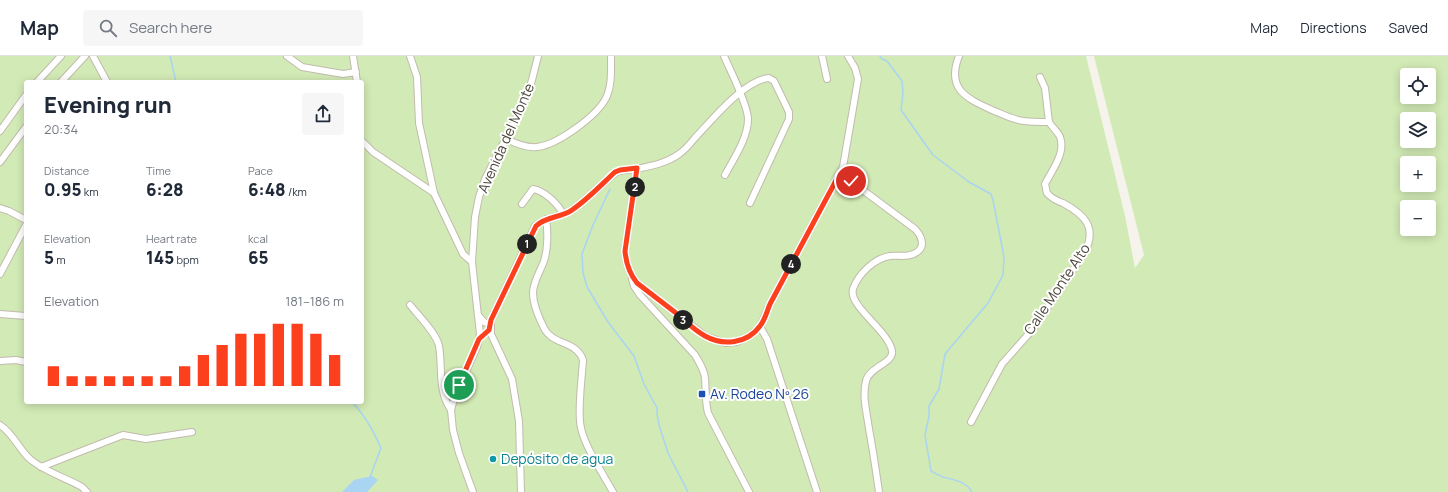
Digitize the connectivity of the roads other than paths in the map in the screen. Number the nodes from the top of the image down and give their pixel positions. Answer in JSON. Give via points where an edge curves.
{"nodes":[{"id":1,"x":61,"y":56,"type":"edge"},
{"id":2,"x":85,"y":56,"type":"edge"},
{"id":3,"x":93,"y":56,"type":"edge"},
{"id":4,"x":287,"y":56,"type":"edge"},
{"id":5,"x":353,"y":56,"type":"edge"},
{"id":6,"x":410,"y":56,"type":"edge"},
{"id":7,"x":538,"y":56,"type":"edge"},
{"id":8,"x":610,"y":56,"type":"edge"},
{"id":9,"x":724,"y":56,"type":"edge"},
{"id":10,"x":822,"y":56,"type":"edge"},
{"id":11,"x":848,"y":56,"type":"edge"},
{"id":12,"x":959,"y":56,"type":"edge"},
{"id":13,"x":356,"y":72,"type":"junction"},
{"id":14,"x":1040,"y":78,"type":"dead end"},
{"id":15,"x":827,"y":79,"type":"dead end"},
{"id":16,"x":39,"y":80,"type":"edge"},
{"id":17,"x":63,"y":80,"type":"edge"},
{"id":18,"x":106,"y":80,"type":"edge"},
{"id":19,"x":357,"y":80,"type":"edge"},
{"id":20,"x":740,"y":93,"type":"junction"},
{"id":21,"x":24,"y":98,"type":"edge"},
{"id":22,"x":1049,"y":122,"type":"junction"},
{"id":23,"x":24,"y":130,"type":"edge"},
{"id":24,"x":0,"y":131,"type":"edge"},
{"id":25,"x":505,"y":138,"type":"junction"},
{"id":26,"x":364,"y":143,"type":"edge"},
{"id":27,"x":0,"y":162,"type":"edge"},
{"id":28,"x":637,"y":168,"type":"junction"},
{"id":29,"x":840,"y":173,"type":"junction"},
{"id":30,"x":725,"y":175,"type":"dead end"},
{"id":31,"x":434,"y":193,"type":"junction"},
{"id":32,"x":750,"y":203,"type":"dead end"},
{"id":33,"x":522,"y":204,"type":"dead end"},
{"id":34,"x":0,"y":208,"type":"edge"},
{"id":35,"x":563,"y":214,"type":"junction"},
{"id":36,"x":546,"y":218,"type":"junction"},
{"id":37,"x":24,"y":219,"type":"edge"},
{"id":38,"x":24,"y":229,"type":"edge"},
{"id":39,"x":472,"y":262,"type":"junction"},
{"id":40,"x":0,"y":274,"type":"edge"},
{"id":41,"x":632,"y":278,"type":"junction"},
{"id":42,"x":645,"y":290,"type":"junction"},
{"id":43,"x":645,"y":301,"type":"junction"},
{"id":44,"x":410,"y":305,"type":"dead end"},
{"id":45,"x":0,"y":314,"type":"edge"},
{"id":46,"x":478,"y":315,"type":"junction"},
{"id":47,"x":24,"y":316,"type":"edge"},
{"id":48,"x":491,"y":320,"type":"junction"},
{"id":49,"x":484,"y":322,"type":"junction"},
{"id":50,"x":760,"y":327,"type":"junction"},
{"id":51,"x":480,"y":328,"type":"junction"},
{"id":52,"x":489,"y":331,"type":"junction"},
{"id":53,"x":479,"y":339,"type":"junction"},
{"id":54,"x":0,"y":361,"type":"edge"},
{"id":55,"x":24,"y":362,"type":"edge"},
{"id":56,"x":445,"y":398,"type":"junction"},
{"id":57,"x":454,"y":399,"type":"junction"},
{"id":58,"x":451,"y":410,"type":"junction"},
{"id":59,"x":970,"y":422,"type":"dead end"},
{"id":60,"x":0,"y":425,"type":"edge"},
{"id":61,"x":192,"y":432,"type":"dead end"},
{"id":62,"x":41,"y":467,"type":"junction"},
{"id":63,"x":86,"y":492,"type":"edge"},
{"id":64,"x":473,"y":492,"type":"edge"},
{"id":65,"x":521,"y":492,"type":"edge"},
{"id":66,"x":613,"y":492,"type":"edge"},
{"id":67,"x":749,"y":492,"type":"edge"},
{"id":68,"x":817,"y":492,"type":"edge"},
{"id":69,"x":879,"y":492,"type":"edge"}],
"edges":[{"from":1,"to":16,"type":"street"},
{"from":2,"to":17,"type":"street"},
{"from":3,"to":18,"type":"street"},
{"from":4,"to":13,"type":"street","via":[[302,67],[343,74]]},
{"from":5,"to":13,"type":"street"},
{"from":6,"to":31,"type":"street","via":[[417,77],[419,123]]},
{"from":7,"to":25,"type":"street","name":"Avenida del Monte","via":[[523,105]]},
{"from":8,"to":25,"type":"street","via":[[610,88],[606,99],[599,109],[579,126],[538,147],[530,147]]},
{"from":9,"to":20,"type":"street"},
{"from":10,"to":15,"type":"street"},
{"from":11,"to":29,"type":"street","via":[[858,79],[845,160]]},
{"from":12,"to":22,"type":"street","via":[[955,66],[957,85],[971,100],[1012,118]]},
{"from":13,"to":19,"type":"street"},
{"from":14,"to":22,"type":"street","name":"Calle Monte Alto","via":[[1045,88]]},
{"from":20,"to":28,"type":"street","via":[[681,154],[667,162]]},
{"from":20,"to":30,"type":"street","via":[[748,113],[747,125],[741,144]]},
{"from":20,"to":32,"type":"street","via":[[760,81],[772,79],[789,112],[789,119]]},
{"from":21,"to":24,"type":"street"},
{"from":22,"to":59,"type":"street","name":"Calle Monte Alto","via":[[1060,136],[1062,144],[1061,154],[1045,184],[1047,192],[1087,221],[1090,241],[1033,329],[1002,364]]},
{"from":23,"to":27,"type":"street"},
{"from":25,"to":39,"type":"street","name":"Avenida del Monte","via":[[479,197],[472,243]]},
{"from":26,"to":31,"type":"street","via":[[372,152]]},
{"from":28,"to":35,"type":"street","via":[[615,172],[573,209]]},
{"from":28,"to":41,"type":"street","via":[[625,251],[626,264]]},
{"from":29,"to":50,"type":"street"},
{"from":29,"to":69,"type":"street","via":[[915,229],[922,242],[917,252],[911,255],[889,256],[879,260],[860,276],[853,289],[856,302],[881,330],[893,355],[890,360],[869,373],[864,398]]},
{"from":31,"to":39,"type":"street","via":[[463,254]]},
{"from":33,"to":35,"type":"street","via":[[533,189],[549,197]]},
{"from":34,"to":37,"type":"street"},
{"from":35,"to":36,"type":"street"},
{"from":36,"to":48,"type":"street","via":[[536,226]]},
{"from":36,"to":66,"type":"street","via":[[546,251],[535,283],[533,299],[548,335],[574,347],[583,360],[581,429]]},
{"from":38,"to":40,"type":"street"},
{"from":39,"to":46,"type":"street","name":"Avenida del Monte"},
{"from":41,"to":42,"type":"street"},
{"from":41,"to":43,"type":"street","via":[[634,286]]},
{"from":42,"to":43,"type":"street"},
{"from":42,"to":50,"type":"street","via":[[691,327],[715,341],[737,342]]},
{"from":43,"to":67,"type":"street","via":[[695,355],[701,365],[705,378],[708,413]]},
{"from":44,"to":56,"type":"street","via":[[439,346],[440,383]]},
{"from":45,"to":47,"type":"street"},
{"from":46,"to":49,"type":"street"},
{"from":46,"to":51,"type":"street","name":"Avenida del Monte"},
{"from":48,"to":49,"type":"street"},
{"from":48,"to":52,"type":"street"},
{"from":49,"to":51,"type":"street","name":"Avenida del Monte"},
{"from":49,"to":52,"type":"street","via":[[488,323]]},
{"from":50,"to":68,"type":"street","via":[[767,339]]},
{"from":51,"to":52,"type":"street","via":[[482,332]]},
{"from":51,"to":53,"type":"street","name":"Avenida del Monte"},
{"from":52,"to":53,"type":"street","name":"Avenida del Monte"},
{"from":52,"to":65,"type":"street","via":[[512,379],[519,421]]},
{"from":53,"to":57,"type":"street","name":"Avenida del Monte"},
{"from":54,"to":55,"type":"street"},
{"from":56,"to":57,"type":"street"},
{"from":56,"to":58,"type":"street"},
{"from":57,"to":58,"type":"street","name":"Avenida del Monte"},
{"from":58,"to":64,"type":"street","name":"Avenida del Monte","via":[[459,453]]},
{"from":60,"to":62,"type":"street","via":[[12,435],[27,456]]},
{"from":61,"to":62,"type":"street","via":[[146,439],[123,435]]},
{"from":62,"to":63,"type":"street","via":[[78,485]]}]}
